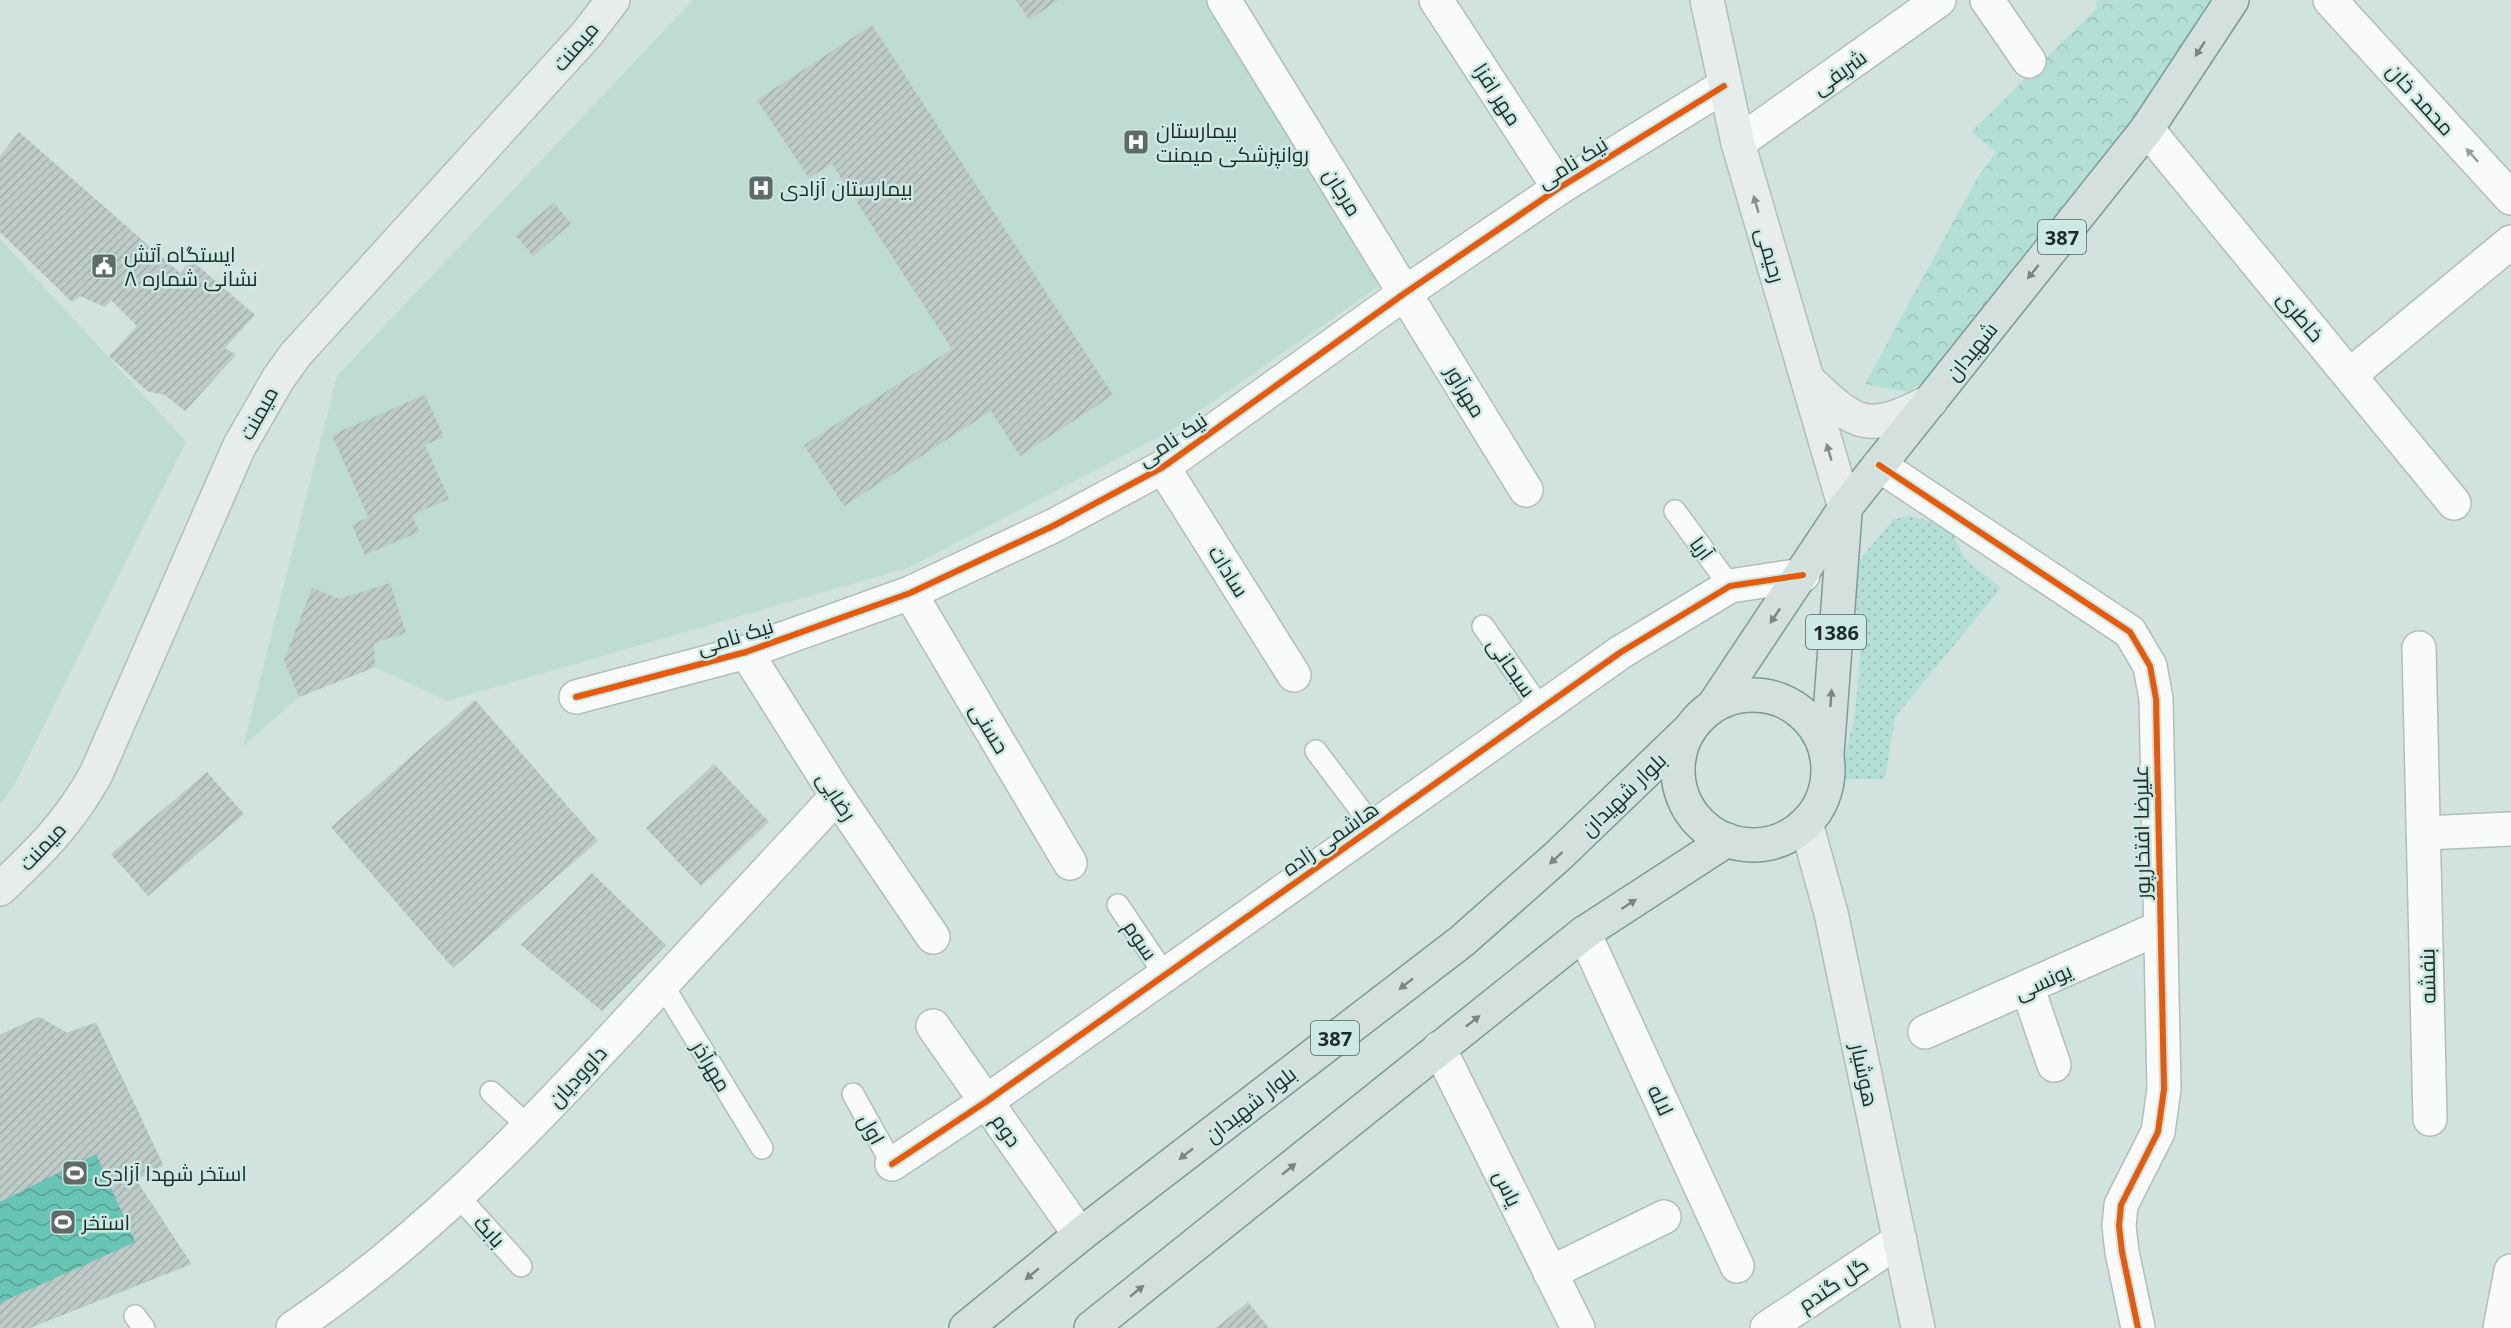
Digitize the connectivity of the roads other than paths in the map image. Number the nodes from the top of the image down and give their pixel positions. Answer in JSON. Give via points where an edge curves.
{"nodes":[{"id":1,"x":590,"y":0,"type":"edge"},
{"id":2,"x":614,"y":0,"type":"edge"},
{"id":3,"x":1224,"y":0,"type":"edge"},
{"id":4,"x":1436,"y":0,"type":"edge"},
{"id":5,"x":1707,"y":0,"type":"edge"},
{"id":6,"x":1938,"y":0,"type":"edge"},
{"id":7,"x":1987,"y":0,"type":"edge"},
{"id":8,"x":2232,"y":0,"type":"edge"},
{"id":9,"x":2330,"y":0,"type":"edge"},
{"id":10,"x":586,"y":35,"type":"junction"},
{"id":11,"x":2029,"y":62,"type":"dead end"},
{"id":12,"x":1724,"y":86,"type":"junction"},
{"id":13,"x":2147,"y":129,"type":"junction"},
{"id":14,"x":1738,"y":143,"type":"junction"},
{"id":15,"x":1559,"y":188,"type":"junction"},
{"id":16,"x":2511,"y":198,"type":"edge"},
{"id":17,"x":2511,"y":242,"type":"edge"},
{"id":18,"x":1405,"y":293,"type":"junction"},
{"id":19,"x":2350,"y":375,"type":"junction"},
{"id":20,"x":1808,"y":380,"type":"junction"},
{"id":21,"x":1930,"y":401,"type":"junction"},
{"id":22,"x":1879,"y":465,"type":"junction"},
{"id":23,"x":1163,"y":467,"type":"junction"},
{"id":24,"x":1526,"y":490,"type":"dead end"},
{"id":25,"x":2454,"y":503,"type":"dead end"},
{"id":26,"x":1845,"y":508,"type":"junction"},
{"id":27,"x":1675,"y":511,"type":"dead end"},
{"id":28,"x":1803,"y":575,"type":"junction"},
{"id":29,"x":1730,"y":586,"type":"junction"},
{"id":30,"x":910,"y":593,"type":"junction"},
{"id":31,"x":1483,"y":626,"type":"dead end"},
{"id":32,"x":2420,"y":648,"type":"dead end"},
{"id":33,"x":746,"y":652,"type":"junction"},
{"id":34,"x":1294,"y":675,"type":"dead end"},
{"id":35,"x":576,"y":697,"type":"dead end"},
{"id":36,"x":1714,"y":705,"type":"junction"},
{"id":37,"x":1541,"y":709,"type":"junction"},
{"id":38,"x":1689,"y":730,"type":"junction"},
{"id":39,"x":1316,"y":751,"type":"dead end"},
{"id":40,"x":1827,"y":756,"type":"junction"},
{"id":41,"x":837,"y":796,"type":"junction"},
{"id":42,"x":1806,"y":823,"type":"junction"},
{"id":43,"x":1374,"y":828,"type":"junction"},
{"id":44,"x":2511,"y":829,"type":"edge"},
{"id":45,"x":2424,"y":833,"type":"junction"},
{"id":46,"x":1727,"y":840,"type":"junction"},
{"id":47,"x":1070,"y":863,"type":"dead end"},
{"id":48,"x":0,"y":889,"type":"edge"},
{"id":49,"x":1118,"y":905,"type":"dead end"},
{"id":50,"x":2159,"y":928,"type":"junction"},
{"id":51,"x":1584,"y":933,"type":"junction"},
{"id":52,"x":933,"y":938,"type":"dead end"},
{"id":53,"x":1165,"y":975,"type":"junction"},
{"id":54,"x":662,"y":984,"type":"junction"},
{"id":55,"x":2028,"y":989,"type":"junction"},
{"id":56,"x":933,"y":1026,"type":"dead end"},
{"id":57,"x":1926,"y":1032,"type":"dead end"},
{"id":58,"x":1438,"y":1048,"type":"junction"},
{"id":59,"x":2054,"y":1065,"type":"dead end"},
{"id":60,"x":491,"y":1092,"type":"dead end"},
{"id":61,"x":853,"y":1094,"type":"dead end"},
{"id":62,"x":987,"y":1101,"type":"junction"},
{"id":63,"x":2430,"y":1119,"type":"dead end"},
{"id":64,"x":530,"y":1128,"type":"junction"},
{"id":65,"x":762,"y":1148,"type":"dead end"},
{"id":66,"x":892,"y":1164,"type":"joint"},
{"id":67,"x":459,"y":1197,"type":"junction"},
{"id":68,"x":1664,"y":1217,"type":"dead end"},
{"id":69,"x":1080,"y":1235,"type":"junction"},
{"id":70,"x":1900,"y":1240,"type":"junction"},
{"id":71,"x":521,"y":1266,"type":"dead end"},
{"id":72,"x":1737,"y":1266,"type":"dead end"},
{"id":73,"x":2511,"y":1271,"type":"edge"},
{"id":74,"x":1550,"y":1273,"type":"junction"},
{"id":75,"x":2505,"y":1315,"type":"edge"},
{"id":76,"x":293,"y":1328,"type":"edge"},
{"id":77,"x":966,"y":1328,"type":"edge"},
{"id":78,"x":1091,"y":1328,"type":"edge"},
{"id":79,"x":1578,"y":1328,"type":"edge"},
{"id":80,"x":1767,"y":1328,"type":"edge"},
{"id":81,"x":1918,"y":1328,"type":"edge"},
{"id":82,"x":2138,"y":1328,"type":"edge"}],
"edges":[{"from":1,"to":10,"type":"main road"},
{"from":2,"to":10,"type":"main road","name":"میمنت"},
{"from":3,"to":18,"type":"street","name":"مرجان"},
{"from":4,"to":15,"type":"street","name":"مهر افزا"},
{"from":5,"to":12,"type":"main road","name":"رحیمی","number":"1386"},
{"from":6,"to":14,"type":"street","name":"شریفی"},
{"from":7,"to":11,"type":"street"},
{"from":8,"to":13,"type":"main road","name":"شهیدان","number":"387","one_way":true},
{"from":16,"to":9,"type":"street","name":"محمد خان","one_way":true},
{"from":10,"to":48,"type":"main road","name":"میمنت","via":[[296,354],[278,379],[239,447],[96,774],[52,840]]},
{"from":12,"to":14,"type":"main road","name":"رحیمی","number":"1386"},
{"from":12,"to":15,"type":"street","name":"نیک نامی"},
{"from":13,"to":19,"type":"street","name":"خاطری"},
{"from":13,"to":21,"type":"main road","name":"شهیدان","number":"387","one_way":true},
{"from":20,"to":14,"type":"main road","name":"رحیمی","number":"1386","one_way":true},
{"from":15,"to":18,"type":"street","name":"نیک نامی"},
{"from":17,"to":19,"type":"street"},
{"from":18,"to":23,"type":"street","name":"نیک نامی"},
{"from":18,"to":24,"type":"street","name":"مهرآور"},
{"from":19,"to":25,"type":"street","name":"خاطری"},
{"from":20,"to":21,"type":"main road","via":[[1851,417],[1871,423],[1894,419]]},
{"from":26,"to":20,"type":"main road","name":"رحیمی","number":"1386","one_way":true},
{"from":21,"to":22,"type":"main road","name":"شهیدان","number":"387"},
{"from":22,"to":26,"type":"main road","name":"شهیدان","number":"387"},
{"from":22,"to":50,"type":"street","name":"علیرضا افتخارپور","via":[[2130,632],[2150,666],[2156,699]]},
{"from":23,"to":30,"type":"street","name":"نیک نامی","via":[[1053,526]]},
{"from":23,"to":34,"type":"street","name":"سادات"},
{"from":26,"to":28,"type":"main road","name":"شهیدان","number":"387"},
{"from":40,"to":26,"type":"main road","number":"1386","one_way":true},
{"from":27,"to":29,"type":"lane","name":"آریا"},
{"from":28,"to":29,"type":"street","name":"هاشمی زاده"},
{"from":28,"to":36,"type":"main road","name":"شهیدان","number":"387","one_way":true},
{"from":29,"to":37,"type":"street","name":"هاشمی زاده","via":[[1621,652]]},
{"from":30,"to":33,"type":"street","name":"نیک نامی"},
{"from":30,"to":47,"type":"street","name":"حسنی"},
{"from":31,"to":37,"type":"lane","name":"سبحانی"},
{"from":32,"to":45,"type":"street","name":"بنفشه"},
{"from":33,"to":35,"type":"street","name":"نیک نامی"},
{"from":33,"to":41,"type":"street","name":"رضایی"},
{"from":36,"to":38,"type":"main road"},
{"from":36,"to":40,"type":"main road","via":[[1756,694],[1780,700],[1802,713],[1818,733]]},
{"from":37,"to":43,"type":"street","name":"هاشمی زاده"},
{"from":38,"to":46,"type":"main road","via":[[1681,747],[1678,770],[1681,792],[1692,813],[1707,829]]},
{"from":38,"to":69,"type":"main road","name":"بلوار شهیدان","number":"387","one_way":true,"via":[[1558,856],[1462,941]]},
{"from":39,"to":43,"type":"lane"},
{"from":40,"to":42,"type":"main road","via":[[1825,792]]},
{"from":41,"to":52,"type":"street","name":"رضایی"},
{"from":41,"to":54,"type":"street","name":"داوودیان"},
{"from":42,"to":46,"type":"main road","via":[[1772,843]]},
{"from":42,"to":70,"type":"main road","name":"هوشیار","via":[[1831,913]]},
{"from":43,"to":53,"type":"street","name":"هاشمی زاده"},
{"from":44,"to":45,"type":"street"},
{"from":45,"to":63,"type":"street","name":"بنفشه"},
{"from":51,"to":46,"type":"main road","one_way":true},
{"from":49,"to":53,"type":"lane","name":"سوم"},
{"from":50,"to":55,"type":"street","name":"یونسی"},
{"from":50,"to":82,"type":"street","name":"علیرضا افتخارپور","via":[[2164,1089],[2158,1132],[2121,1205],[2119,1226]]},
{"from":58,"to":51,"type":"main road","one_way":true},
{"from":51,"to":72,"type":"street","name":"لاله"},
{"from":53,"to":62,"type":"street","name":"هاشمی زاده"},
{"from":54,"to":64,"type":"street","name":"داوودیان"},
{"from":54,"to":65,"type":"lane","name":"مهرآذر"},
{"from":55,"to":57,"type":"street","name":"یونسی"},
{"from":55,"to":59,"type":"street"},
{"from":56,"to":62,"type":"street","name":"دوم"},
{"from":58,"to":74,"type":"street","name":"یاس"},
{"from":78,"to":58,"type":"main road","one_way":true},
{"from":60,"to":64,"type":"lane"},
{"from":61,"to":66,"type":"lane","name":"اول"},
{"from":62,"to":66,"type":"street","name":"هاشمی زاده"},
{"from":62,"to":69,"type":"street","name":"دوم"},
{"from":64,"to":67,"type":"street","name":"داوودیان"},
{"from":67,"to":71,"type":"lane","name":"بابک"},
{"from":67,"to":76,"type":"street","name":"داوودیان","via":[[377,1267]]},
{"from":68,"to":74,"type":"street"},
{"from":69,"to":77,"type":"main road","name":"بلوار شهیدان","number":"387","one_way":true},
{"from":70,"to":80,"type":"street","name":"گل گندم"},
{"from":70,"to":81,"type":"main road","name":"هوشیار"},
{"from":73,"to":75,"type":"street"},
{"from":74,"to":79,"type":"street","name":"یاس"}]}
